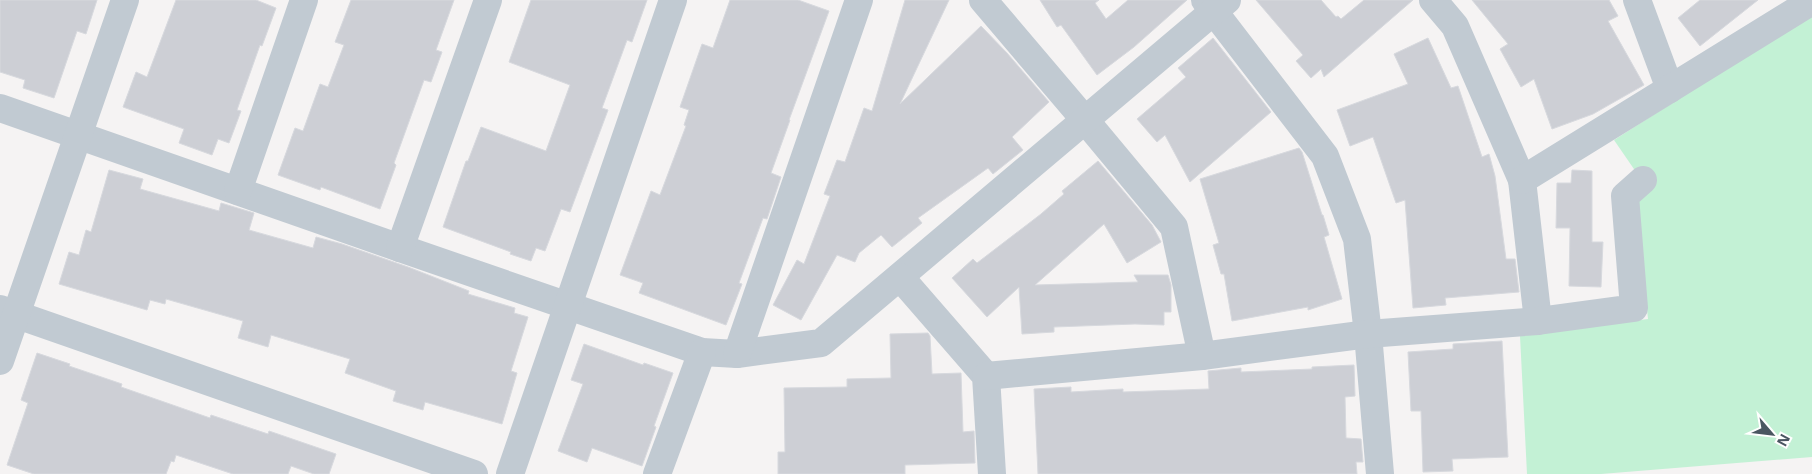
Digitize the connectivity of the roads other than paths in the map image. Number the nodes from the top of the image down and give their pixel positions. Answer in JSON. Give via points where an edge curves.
{"nodes":[{"id":1,"x":125,"y":0,"type":"edge"},
{"id":2,"x":304,"y":0,"type":"edge"},
{"id":3,"x":488,"y":0,"type":"edge"},
{"id":4,"x":673,"y":0,"type":"edge"},
{"id":5,"x":859,"y":0,"type":"edge"},
{"id":6,"x":982,"y":0,"type":"edge"},
{"id":7,"x":1433,"y":0,"type":"edge"},
{"id":8,"x":1637,"y":0,"type":"edge"},
{"id":9,"x":1812,"y":1,"type":"edge"},
{"id":10,"x":1215,"y":4,"type":"edge"},
{"id":11,"x":1670,"y":89,"type":"junction"},
{"id":12,"x":0,"y":108,"type":"edge"},
{"id":13,"x":1085,"y":120,"type":"junction"},
{"id":14,"x":78,"y":135,"type":"junction"},
{"id":15,"x":1522,"y":180,"type":"junction"},
{"id":16,"x":1643,"y":180,"type":"dead end"},
{"id":17,"x":238,"y":191,"type":"junction"},
{"id":18,"x":400,"y":248,"type":"junction"},
{"id":19,"x":900,"y":277,"type":"junction"},
{"id":20,"x":568,"y":305,"type":"junction"},
{"id":21,"x":8,"y":312,"type":"edge"},
{"id":22,"x":1538,"y":321,"type":"junction"},
{"id":23,"x":1368,"y":334,"type":"junction"},
{"id":24,"x":702,"y":352,"type":"junction"},
{"id":25,"x":737,"y":354,"type":"junction"},
{"id":26,"x":1202,"y":356,"type":"junction"},
{"id":27,"x":0,"y":361,"type":"edge"},
{"id":28,"x":986,"y":376,"type":"junction"},
{"id":29,"x":474,"y":474,"type":"edge"},
{"id":30,"x":510,"y":474,"type":"edge"},
{"id":31,"x":657,"y":474,"type":"edge"},
{"id":32,"x":992,"y":474,"type":"edge"},
{"id":33,"x":1380,"y":474,"type":"edge"}],
"edges":[{"from":1,"to":14,"type":"street"},
{"from":2,"to":17,"type":"street"},
{"from":3,"to":18,"type":"street"},
{"from":4,"to":20,"type":"street"},
{"from":5,"to":25,"type":"street"},
{"from":6,"to":13,"type":"street"},
{"from":7,"to":15,"type":"street","via":[[1455,26]]},
{"from":8,"to":11,"type":"street"},
{"from":9,"to":11,"type":"street"},
{"from":10,"to":13,"type":"street"},
{"from":10,"to":23,"type":"street","via":[[1325,156],[1357,240]]},
{"from":11,"to":15,"type":"street"},
{"from":12,"to":14,"type":"street"},
{"from":13,"to":19,"type":"street"},
{"from":13,"to":26,"type":"street","via":[[1174,227]]},
{"from":14,"to":17,"type":"street"},
{"from":14,"to":21,"type":"street"},
{"from":15,"to":22,"type":"street"},
{"from":16,"to":22,"type":"street","via":[[1625,196],[1634,308]]},
{"from":17,"to":18,"type":"street"},
{"from":18,"to":20,"type":"street"},
{"from":19,"to":25,"type":"street","via":[[821,344]]},
{"from":19,"to":28,"type":"street"},
{"from":20,"to":24,"type":"street"},
{"from":20,"to":30,"type":"street"},
{"from":21,"to":27,"type":"street"},
{"from":21,"to":29,"type":"street"},
{"from":22,"to":23,"type":"street"},
{"from":23,"to":26,"type":"street"},
{"from":23,"to":33,"type":"street"},
{"from":24,"to":25,"type":"street"},
{"from":24,"to":31,"type":"street"},
{"from":26,"to":28,"type":"street"},
{"from":28,"to":32,"type":"street"}]}
